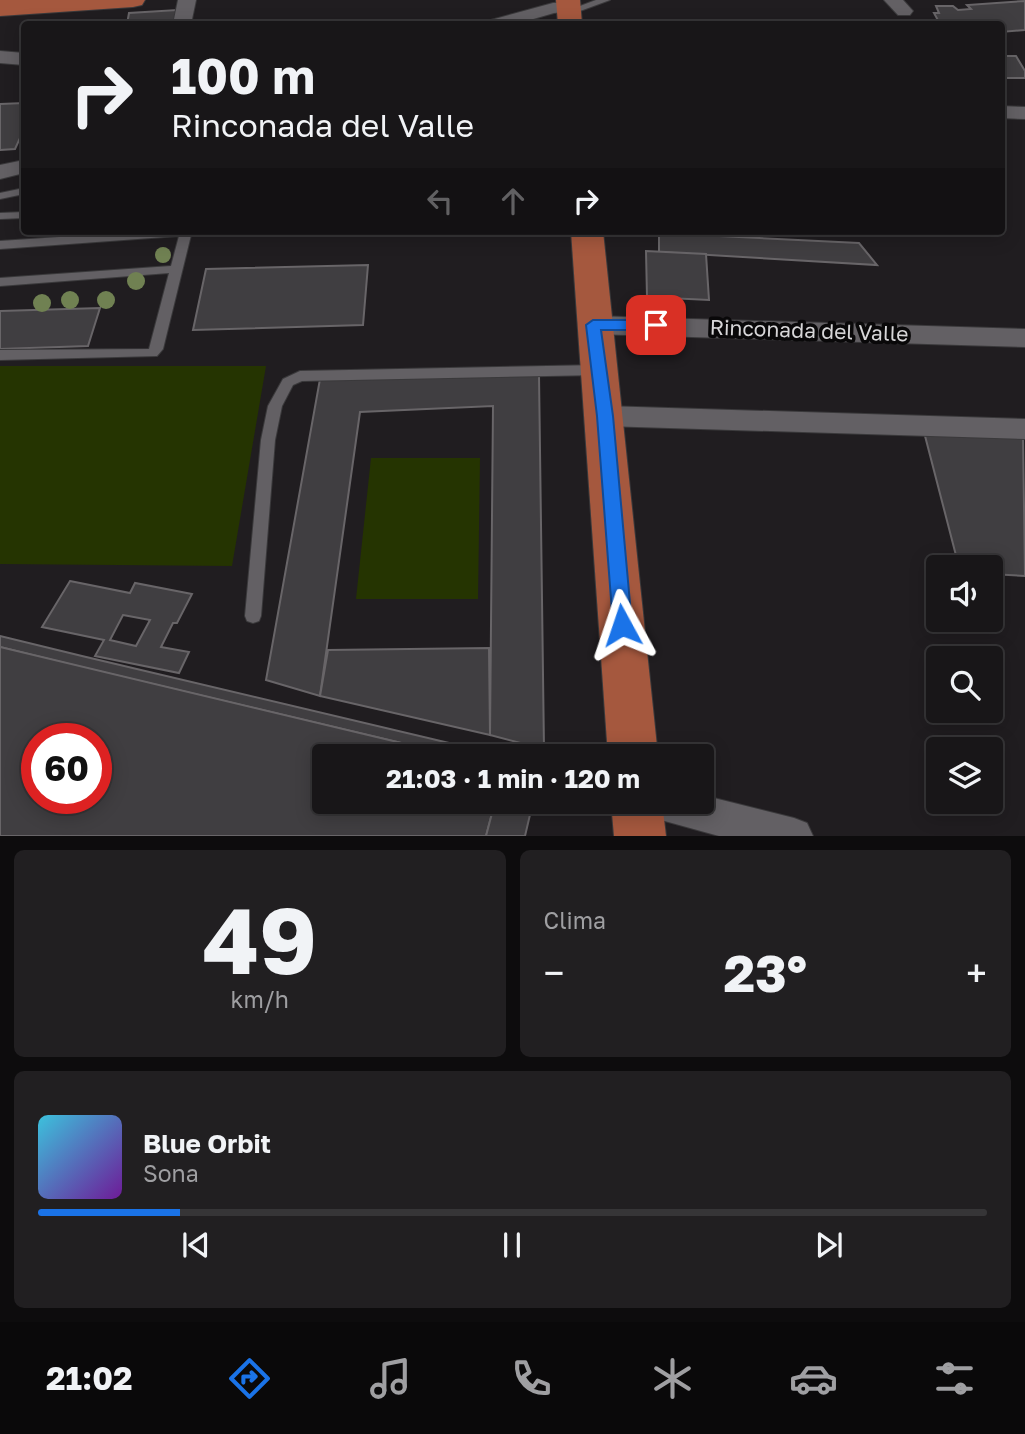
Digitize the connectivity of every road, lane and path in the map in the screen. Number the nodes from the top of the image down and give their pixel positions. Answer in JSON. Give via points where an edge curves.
{"nodes":[{"id":1,"x":134,"y":0,"type":"edge"},
{"id":2,"x":187,"y":0,"type":"edge"},
{"id":3,"x":605,"y":0,"type":"edge"},
{"id":4,"x":0,"y":8,"type":"edge"},
{"id":5,"x":569,"y":11,"type":"edge"},
{"id":6,"x":183,"y":21,"type":"edge"},
{"id":7,"x":508,"y":21,"type":"edge"},
{"id":8,"x":0,"y":57,"type":"edge"},
{"id":9,"x":21,"y":59,"type":"edge"},
{"id":10,"x":1005,"y":112,"type":"edge"},
{"id":11,"x":1025,"y":113,"type":"edge"},
{"id":12,"x":21,"y":168,"type":"edge"},
{"id":13,"x":0,"y":172,"type":"edge"},
{"id":14,"x":21,"y":192,"type":"edge"},
{"id":15,"x":0,"y":196,"type":"edge"},
{"id":16,"x":21,"y":215,"type":"edge"},
{"id":17,"x":0,"y":216,"type":"edge"},
{"id":18,"x":143,"y":235,"type":"edge"},
{"id":19,"x":185,"y":235,"type":"edge"},
{"id":20,"x":587,"y":235,"type":"edge"},
{"id":21,"x":0,"y":245,"type":"edge"},
{"id":22,"x":177,"y":269,"type":"junction"},
{"id":23,"x":0,"y":282,"type":"edge"},
{"id":24,"x":593,"y":325,"type":"junction"},
{"id":25,"x":1025,"y":338,"type":"edge"},
{"id":26,"x":0,"y":355,"type":"edge"},
{"id":27,"x":600,"y":370,"type":"junction"},
{"id":28,"x":605,"y":416,"type":"junction"},
{"id":29,"x":1025,"y":429,"type":"edge"},
{"id":30,"x":253,"y":616,"type":"dead end"},
{"id":31,"x":632,"y":744,"type":"edge"},
{"id":32,"x":638,"y":814,"type":"edge"},
{"id":33,"x":706,"y":814,"type":"edge"},
{"id":34,"x":640,"y":835,"type":"edge"},
{"id":35,"x":794,"y":835,"type":"edge"}],
"edges":[{"from":1,"to":4,"type":"main road"},
{"from":2,"to":6,"type":"street"},
{"from":3,"to":5,"type":"lane"},
{"from":5,"to":7,"type":"street","via":[[553,8]]},
{"from":8,"to":9,"type":"street"},
{"from":10,"to":11,"type":"street"},
{"from":12,"to":13,"type":"street"},
{"from":14,"to":15,"type":"lane"},
{"from":16,"to":17,"type":"lane"},
{"from":18,"to":21,"type":"lane"},
{"from":19,"to":22,"type":"lane"},
{"from":20,"to":24,"type":"main road"},
{"from":22,"to":23,"type":"lane"},
{"from":22,"to":26,"type":"lane","via":[[152,353]]},
{"from":24,"to":25,"type":"street","name":"Rinconada del Valle"},
{"from":24,"to":27,"type":"main road"},
{"from":27,"to":28,"type":"main road"},
{"from":27,"to":30,"type":"lane","via":[[300,376],[288,383],[275,406],[268,440]]},
{"from":28,"to":29,"type":"street"},
{"from":28,"to":31,"type":"main road"},
{"from":32,"to":34,"type":"main road"},
{"from":33,"to":35,"type":"street"}]}
